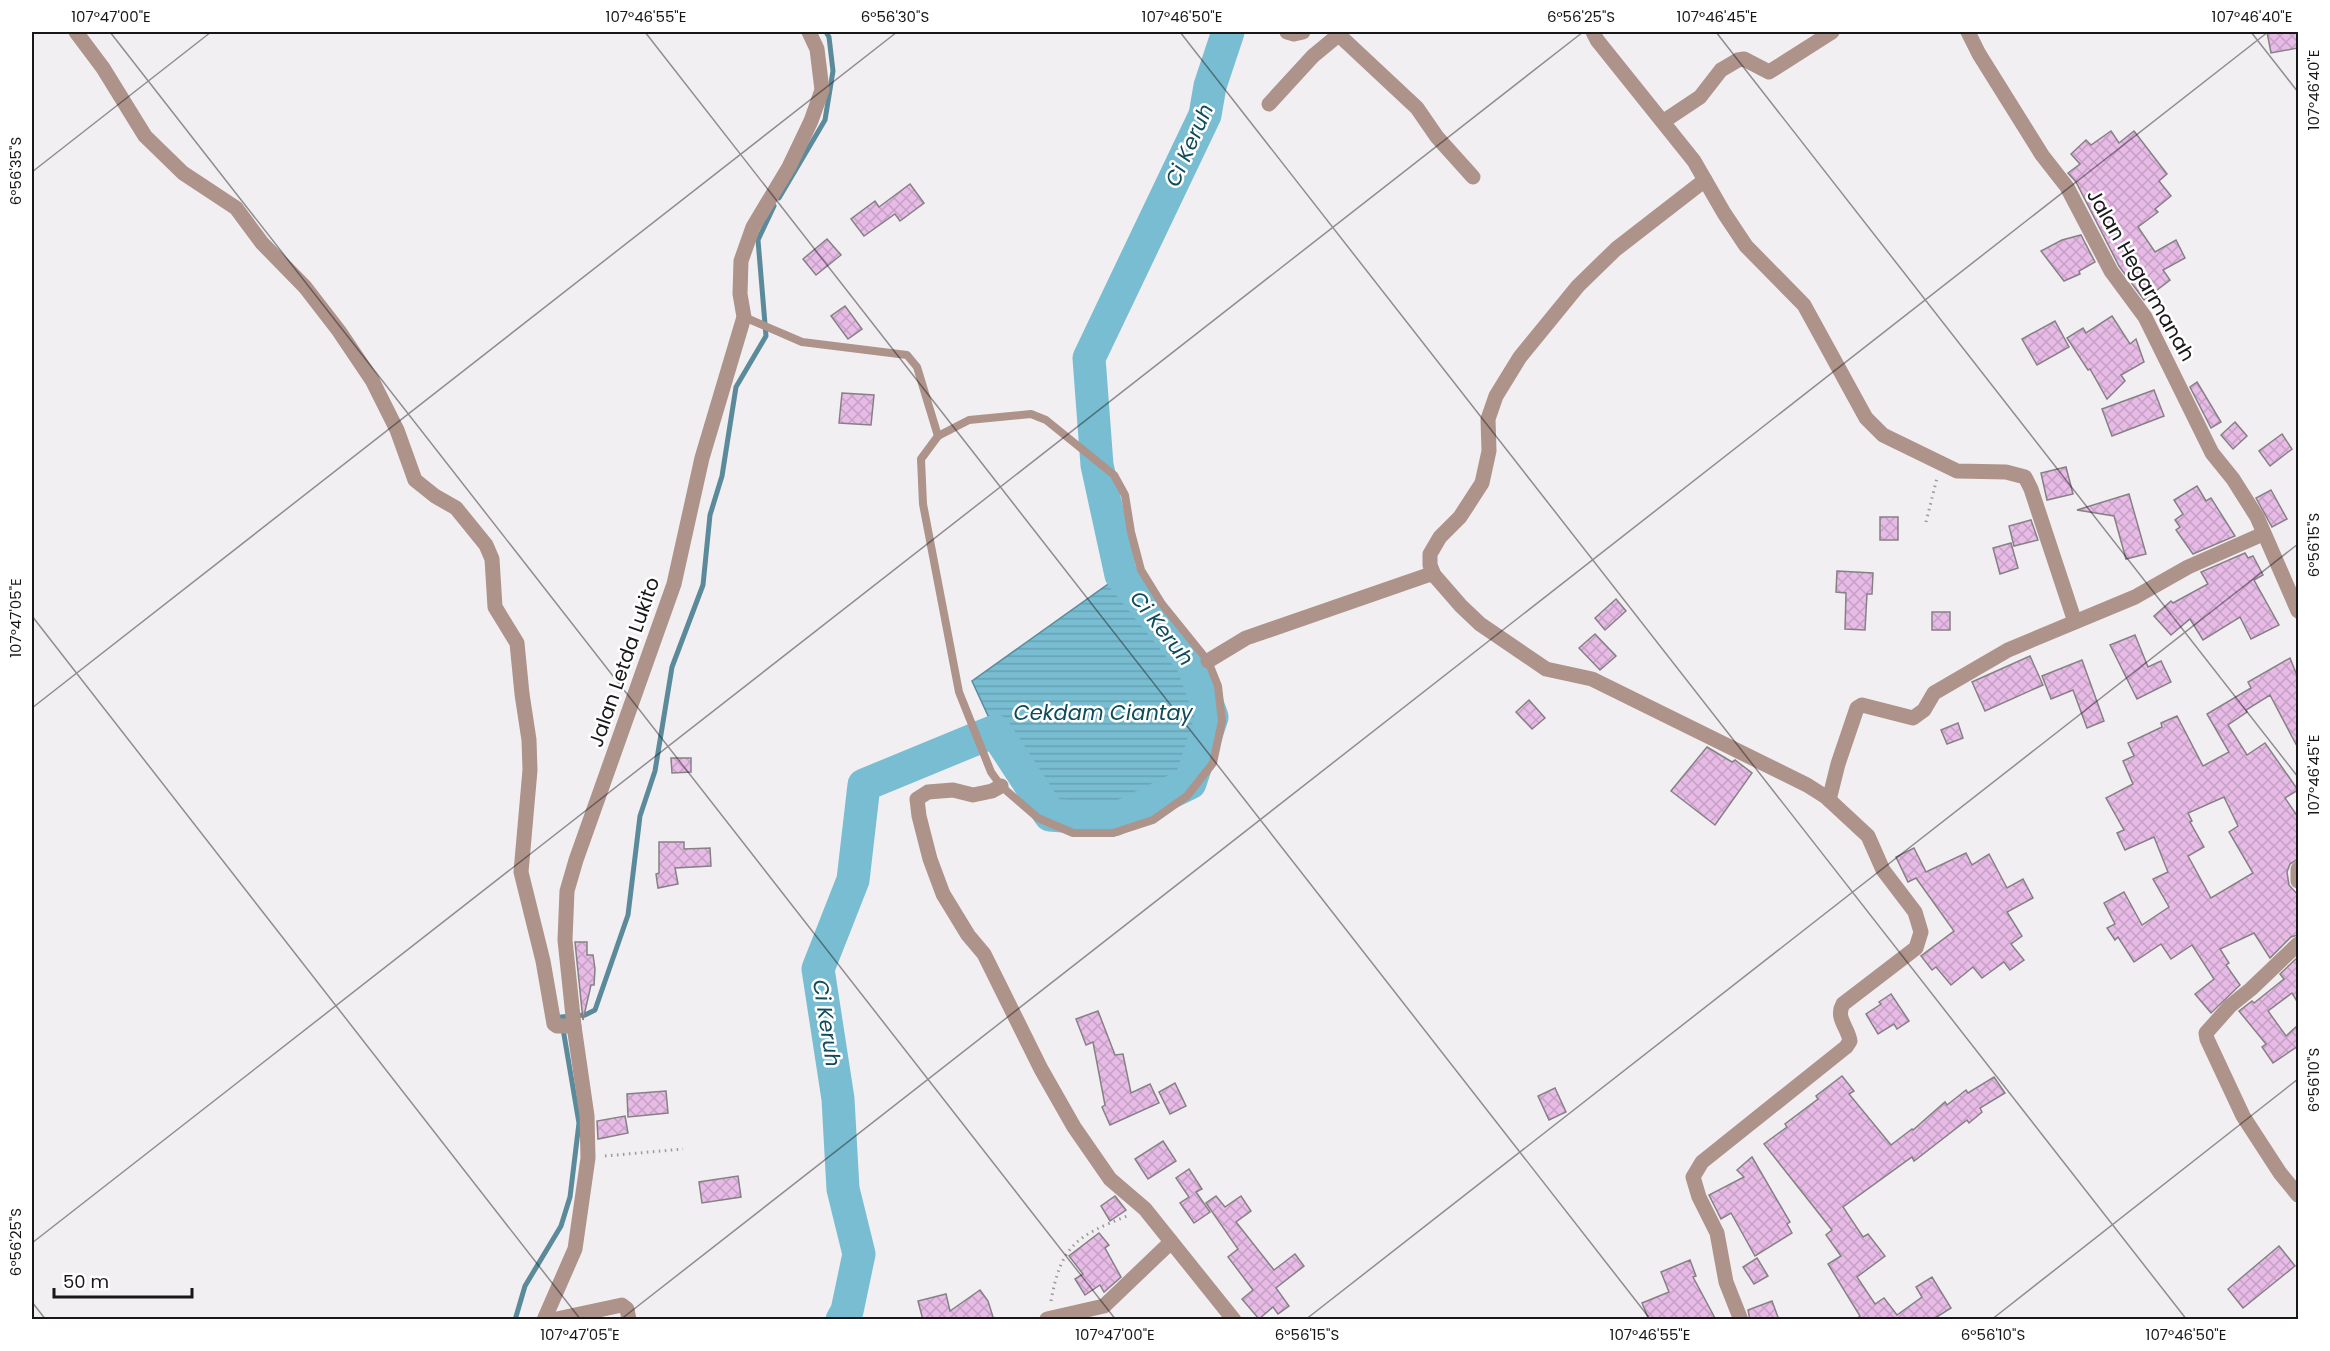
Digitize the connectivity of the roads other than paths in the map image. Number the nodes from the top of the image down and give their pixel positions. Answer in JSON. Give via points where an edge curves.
{"nodes":[{"id":1,"x":76,"y":32,"type":"edge"},
{"id":2,"x":809,"y":32,"type":"edge"},
{"id":3,"x":1287,"y":32,"type":"edge"},
{"id":4,"x":1303,"y":32,"type":"edge"},
{"id":5,"x":1593,"y":32,"type":"edge"},
{"id":6,"x":1832,"y":32,"type":"edge"},
{"id":7,"x":1968,"y":32,"type":"edge"},
{"id":8,"x":1340,"y":33,"type":"edge"},
{"id":9,"x":1269,"y":104,"type":"dead end"},
{"id":10,"x":1664,"y":121,"type":"junction"},
{"id":11,"x":1473,"y":177,"type":"dead end"},
{"id":12,"x":1705,"y":180,"type":"junction"},
{"id":13,"x":748,"y":319,"type":"junction"},
{"id":14,"x":938,"y":436,"type":"junction"},
{"id":15,"x":2264,"y":534,"type":"junction"},
{"id":16,"x":1434,"y":575,"type":"junction"},
{"id":17,"x":2298,"y":611,"type":"edge"},
{"id":18,"x":2075,"y":621,"type":"junction"},
{"id":19,"x":1208,"y":661,"type":"junction"},
{"id":20,"x":1001,"y":786,"type":"junction"},
{"id":21,"x":1828,"y":800,"type":"junction"},
{"id":22,"x":2298,"y":869,"type":"edge"},
{"id":23,"x":2298,"y":880,"type":"edge"},
{"id":24,"x":2298,"y":944,"type":"edge"},
{"id":25,"x":569,"y":1021,"type":"junction"},
{"id":26,"x":2298,"y":1195,"type":"edge"},
{"id":27,"x":1171,"y":1242,"type":"junction"},
{"id":28,"x":1047,"y":1318,"type":"edge"},
{"id":29,"x":544,"y":1320,"type":"edge"},
{"id":30,"x":552,"y":1320,"type":"edge"},
{"id":31,"x":628,"y":1320,"type":"edge"},
{"id":32,"x":1234,"y":1320,"type":"edge"},
{"id":33,"x":1741,"y":1320,"type":"edge"}],
"edges":[{"from":1,"to":25,"type":"street","via":[[146,136],[183,173],[236,208],[262,243],[305,287],[372,380],[397,430],[415,480],[456,508],[486,545],[492,559],[495,607],[517,644],[530,740],[521,872],[543,961],[552,1018],[554,1024]]},
{"from":2,"to":13,"type":"street","name":"Jalan Letda Lukito","via":[[817,50],[822,90],[812,121],[753,226],[741,261],[740,294]]},
{"from":3,"to":4,"type":"street"},
{"from":5,"to":10,"type":"street"},
{"from":6,"to":10,"type":"street","via":[[1769,72],[1744,59],[1738,60],[1721,70],[1700,97]]},
{"from":7,"to":15,"type":"street","name":"Jalan Hegarmanah","via":[[2042,155],[2067,187],[2111,271],[2145,317],[2197,426],[2257,517]]},
{"from":8,"to":9,"type":"street"},
{"from":8,"to":11,"type":"street","via":[[1417,108]]},
{"from":10,"to":12,"type":"street"},
{"from":12,"to":16,"type":"street","via":[[1616,249],[1578,286],[1520,357],[1496,396],[1488,419],[1489,451],[1482,483],[1430,554]]},
{"from":12,"to":18,"type":"street","via":[[1746,246],[1804,305],[1866,418],[1882,435],[1957,471],[2006,472],[2025,477]]},
{"from":13,"to":14,"type":"lane","via":[[802,342],[907,355],[917,368]]},
{"from":13,"to":25,"type":"street","name":"Jalan Letda Lukito","via":[[702,458],[674,584],[567,891]]},
{"from":14,"to":19,"type":"lane","via":[[969,420],[1030,414],[1046,420],[1105,467],[1125,495],[1141,570],[1162,604]]},
{"from":14,"to":20,"type":"lane","via":[[921,459],[923,504],[959,692],[991,772]]},
{"from":15,"to":17,"type":"street","name":"Jalan Hegarmanah"},
{"from":15,"to":18,"type":"street","via":[[2188,567],[2135,597]]},
{"from":16,"to":19,"type":"street","via":[[1246,638]]},
{"from":16,"to":21,"type":"street","via":[[1480,624],[1546,669],[1592,679],[1807,785]]},
{"from":18,"to":21,"type":"street","via":[[1970,671],[1934,693],[1924,710],[1913,717],[1862,705],[1857,708]]},
{"from":19,"to":20,"type":"lane","via":[[1218,687],[1222,721],[1213,763],[1187,796],[1153,820],[1113,833],[1073,833],[1038,818]]},
{"from":20,"to":27,"type":"street","via":[[973,795],[953,790],[928,792],[917,799],[935,875],[955,916],[984,954],[1074,1127],[1110,1179],[1145,1209]]},
{"from":21,"to":33,"type":"street","via":[[1868,836],[1883,870],[1916,912],[1921,932],[1916,948],[1843,1004],[1839,1016],[1849,1034],[1846,1047],[1702,1162],[1693,1178],[1717,1233],[1726,1282]]},
{"from":22,"to":23,"type":"street"},
{"from":24,"to":26,"type":"street","via":[[2206,1033],[2243,1116]]},
{"from":25,"to":29,"type":"street","name":"Jalan Letda Lukito","via":[[587,1116],[588,1158],[575,1249]]},
{"from":27,"to":28,"type":"street","via":[[1104,1306]]},
{"from":27,"to":32,"type":"street"},
{"from":30,"to":31,"type":"street","via":[[622,1305],[627,1309]]}]}
